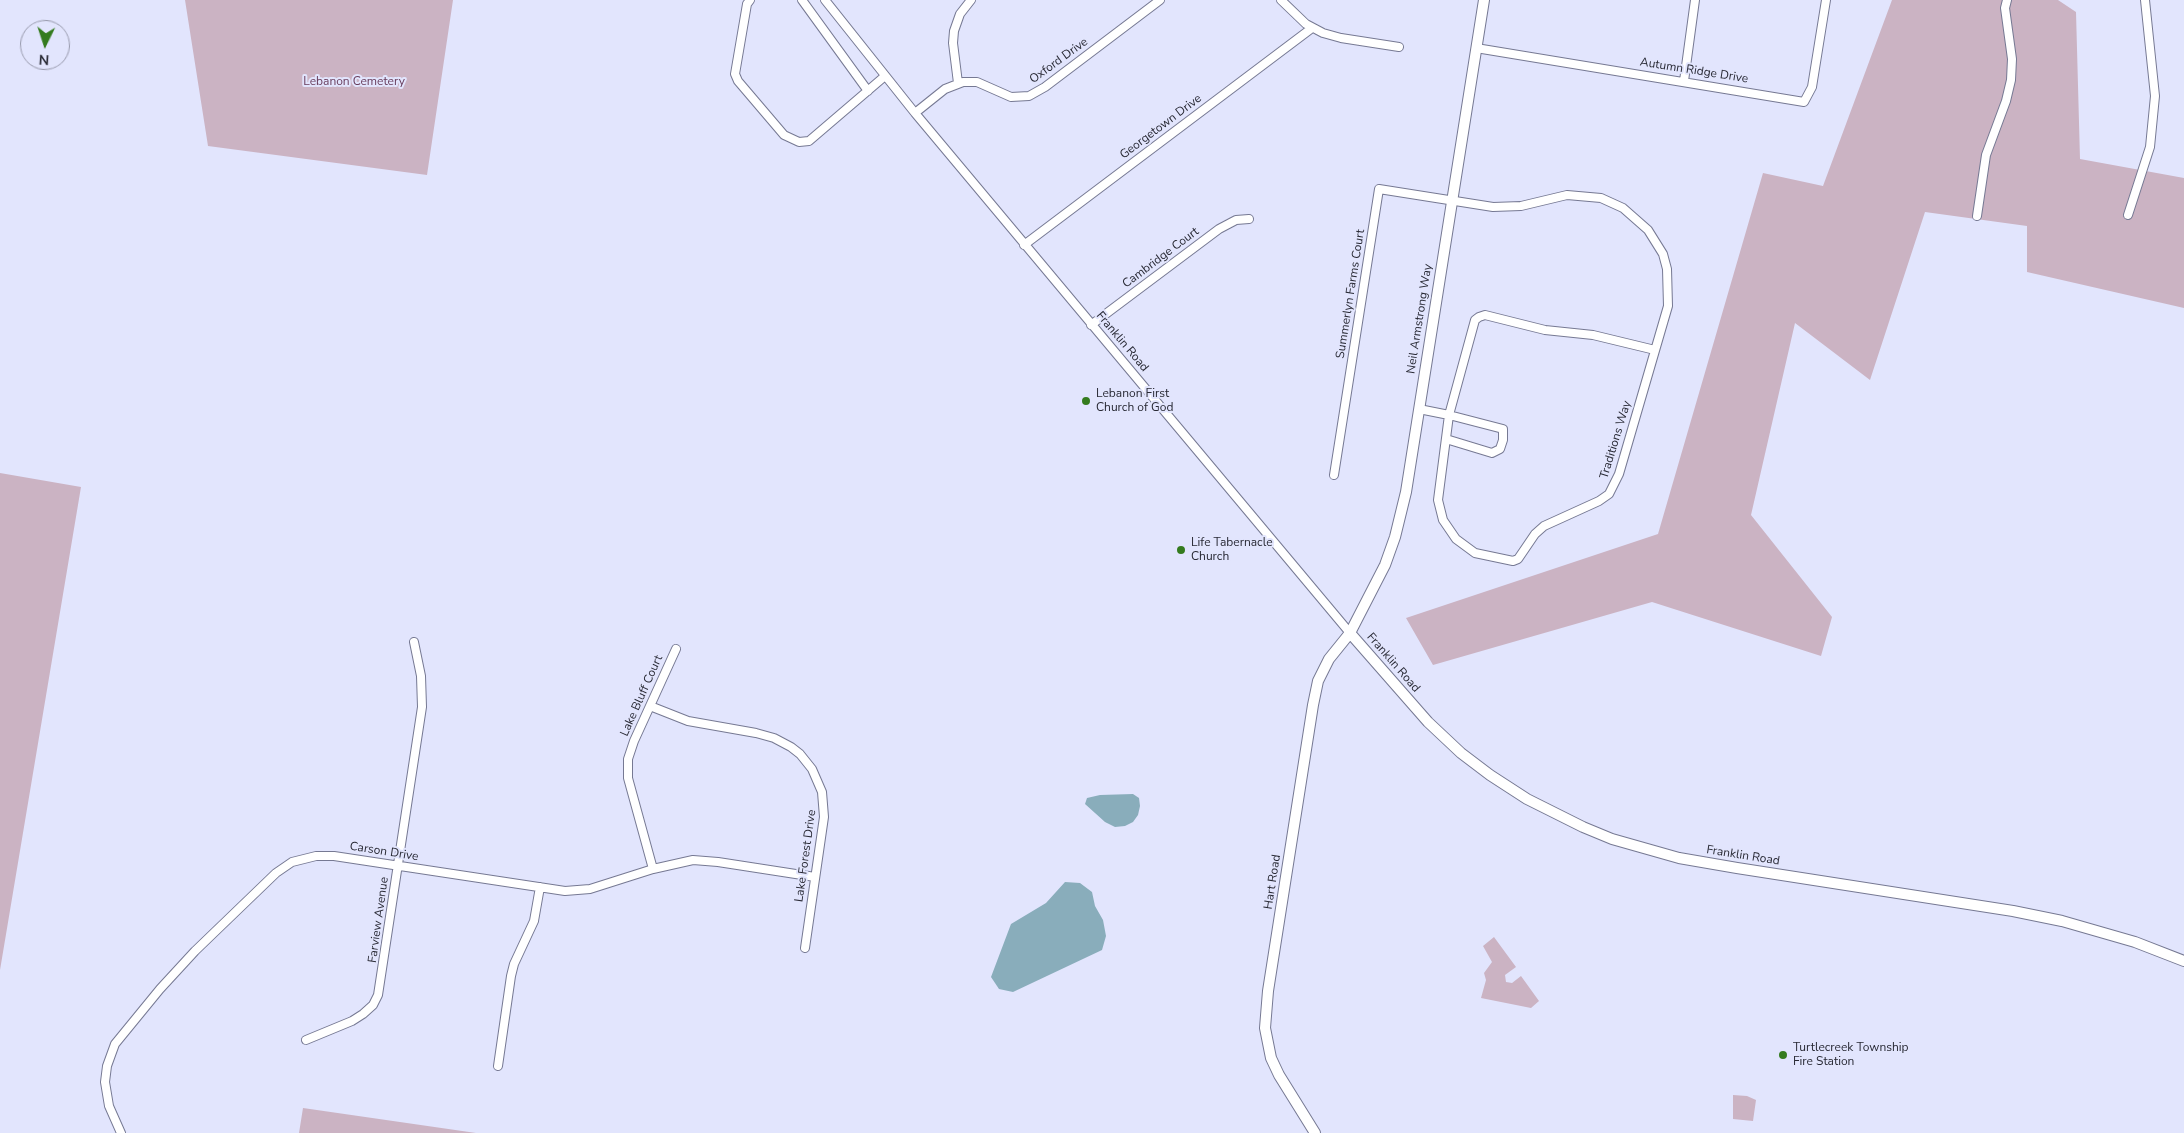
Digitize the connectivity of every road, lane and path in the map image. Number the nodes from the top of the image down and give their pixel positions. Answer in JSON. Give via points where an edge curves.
{"nodes":[{"id":1,"x":750,"y":0,"type":"edge"},
{"id":2,"x":802,"y":0,"type":"edge"},
{"id":3,"x":825,"y":0,"type":"edge"},
{"id":4,"x":971,"y":0,"type":"edge"},
{"id":5,"x":1160,"y":0,"type":"edge"},
{"id":6,"x":1281,"y":0,"type":"edge"},
{"id":7,"x":1484,"y":0,"type":"edge"},
{"id":8,"x":1695,"y":0,"type":"edge"},
{"id":9,"x":1826,"y":0,"type":"edge"},
{"id":10,"x":2007,"y":0,"type":"edge"},
{"id":11,"x":2145,"y":0,"type":"edge"},
{"id":12,"x":1312,"y":28,"type":"junction"},
{"id":13,"x":1399,"y":47,"type":"dead end"},
{"id":14,"x":1476,"y":48,"type":"junction"},
{"id":15,"x":885,"y":76,"type":"junction"},
{"id":16,"x":1684,"y":81,"type":"junction"},
{"id":17,"x":958,"y":83,"type":"junction"},
{"id":18,"x":868,"y":91,"type":"junction"},
{"id":19,"x":915,"y":113,"type":"junction"},
{"id":20,"x":1452,"y":201,"type":"junction"},
{"id":21,"x":2128,"y":214,"type":"dead end"},
{"id":22,"x":1977,"y":216,"type":"dead end"},
{"id":23,"x":1249,"y":220,"type":"dead end"},
{"id":24,"x":1024,"y":245,"type":"junction"},
{"id":25,"x":1091,"y":325,"type":"junction"},
{"id":26,"x":1655,"y":350,"type":"junction"},
{"id":27,"x":1418,"y":409,"type":"junction"},
{"id":28,"x":1449,"y":415,"type":"junction"},
{"id":29,"x":1446,"y":439,"type":"junction"},
{"id":30,"x":1334,"y":475,"type":"dead end"},
{"id":31,"x":1350,"y":633,"type":"junction"},
{"id":32,"x":414,"y":642,"type":"dead end"},
{"id":33,"x":676,"y":649,"type":"dead end"},
{"id":34,"x":650,"y":706,"type":"junction"},
{"id":35,"x":398,"y":866,"type":"junction"},
{"id":36,"x":653,"y":870,"type":"junction"},
{"id":37,"x":814,"y":877,"type":"junction"},
{"id":38,"x":540,"y":887,"type":"junction"},
{"id":39,"x":805,"y":948,"type":"dead end"},
{"id":40,"x":2184,"y":961,"type":"edge"},
{"id":41,"x":306,"y":1040,"type":"dead end"},
{"id":42,"x":498,"y":1066,"type":"dead end"},
{"id":43,"x":121,"y":1133,"type":"edge"},
{"id":44,"x":1315,"y":1133,"type":"edge"}],
"edges":[{"from":1,"to":18,"type":"street","via":[[735,74],[784,135],[799,142],[809,141]]},
{"from":2,"to":18,"type":"street"},
{"from":3,"to":15,"type":"street","name":"Franklin Road"},
{"from":4,"to":17,"type":"street","via":[[960,14],[954,31]]},
{"from":5,"to":17,"type":"street","name":"Oxford Drive","via":[[1029,96],[1011,98],[976,82]]},
{"from":6,"to":12,"type":"street"},
{"from":7,"to":14,"type":"main road","name":"Neil Armstrong Way"},
{"from":8,"to":16,"type":"street"},
{"from":9,"to":16,"type":"street","name":"Autumn Ridge Drive","via":[[1812,87],[1804,102]]},
{"from":10,"to":22,"type":"street","via":[[2011,80],[1986,155]]},
{"from":11,"to":21,"type":"street","via":[[2156,96],[2150,147]]},
{"from":12,"to":13,"type":"street","via":[[1341,38]]},
{"from":12,"to":24,"type":"street","name":"Georgetown Drive"},
{"from":14,"to":16,"type":"street","name":"Autumn Ridge Drive"},
{"from":14,"to":20,"type":"main road","name":"Neil Armstrong Way"},
{"from":15,"to":18,"type":"street"},
{"from":15,"to":19,"type":"street","name":"Franklin Road"},
{"from":17,"to":19,"type":"street","via":[[945,89]]},
{"from":19,"to":24,"type":"street","name":"Franklin Road"},
{"from":20,"to":26,"type":"street","name":"Traditions Way","via":[[1493,207],[1538,203],[1566,195],[1601,198],[1624,208],[1648,230],[1668,269],[1668,306]]},
{"from":20,"to":27,"type":"main road","name":"Neil Armstrong Way"},
{"from":20,"to":30,"type":"street","name":"Summerlyn Farms Court","via":[[1379,189]]},
{"from":23,"to":25,"type":"street","name":"Cambridge Court","via":[[1236,220],[1219,229]]},
{"from":24,"to":25,"type":"street","name":"Franklin Road"},
{"from":25,"to":31,"type":"street","name":"Franklin Road"},
{"from":26,"to":28,"type":"street","name":"Traditions Way","via":[[1593,335],[1545,330],[1485,315],[1475,320]]},
{"from":26,"to":29,"type":"street","name":"Traditions Way","via":[[1619,474],[1609,494],[1544,526],[1534,534],[1518,560],[1475,553],[1456,539],[1443,520],[1438,500]]},
{"from":27,"to":28,"type":"street"},
{"from":27,"to":31,"type":"main road","name":"Neil Armstrong Way","via":[[1406,492],[1395,537],[1385,565]]},
{"from":28,"to":29,"type":"street","name":"Traditions Way"},
{"from":28,"to":29,"type":"street","via":[[1503,429],[1503,440],[1500,449],[1492,453]]},
{"from":31,"to":40,"type":"main road","name":"Franklin Road","via":[[1428,722],[1461,753],[1527,799],[1590,830],[1679,858],[2062,921],[2135,942]]},
{"from":31,"to":44,"type":"main road","name":"Hart Road","via":[[1323,669],[1313,705],[1265,1016],[1271,1058]]},
{"from":32,"to":35,"type":"street","name":"Farview Avenue","via":[[421,676],[422,707]]},
{"from":33,"to":34,"type":"street","name":"Lake Bluff Court"},
{"from":34,"to":36,"type":"street","name":"Lake Bluff Court","via":[[634,741],[628,772]]},
{"from":34,"to":37,"type":"street","name":"Lake Forest Drive","via":[[688,721],[774,738],[800,754],[818,780],[824,804]]},
{"from":35,"to":38,"type":"street","name":"Carson Drive"},
{"from":35,"to":41,"type":"street","name":"Farview Avenue","via":[[382,980],[376,1000],[363,1014]]},
{"from":35,"to":43,"type":"street","name":"Carson Drive","via":[[334,856],[304,858],[276,873],[230,915],[160,989],[112,1050],[105,1082],[109,1106]]},
{"from":36,"to":37,"type":"street","name":"Carson Drive","via":[[699,860]]},
{"from":36,"to":38,"type":"street","name":"Carson Drive","via":[[578,891]]},
{"from":37,"to":39,"type":"street","name":"Lake Forest Drive"},
{"from":38,"to":42,"type":"street","via":[[534,922],[511,976]]}]}
